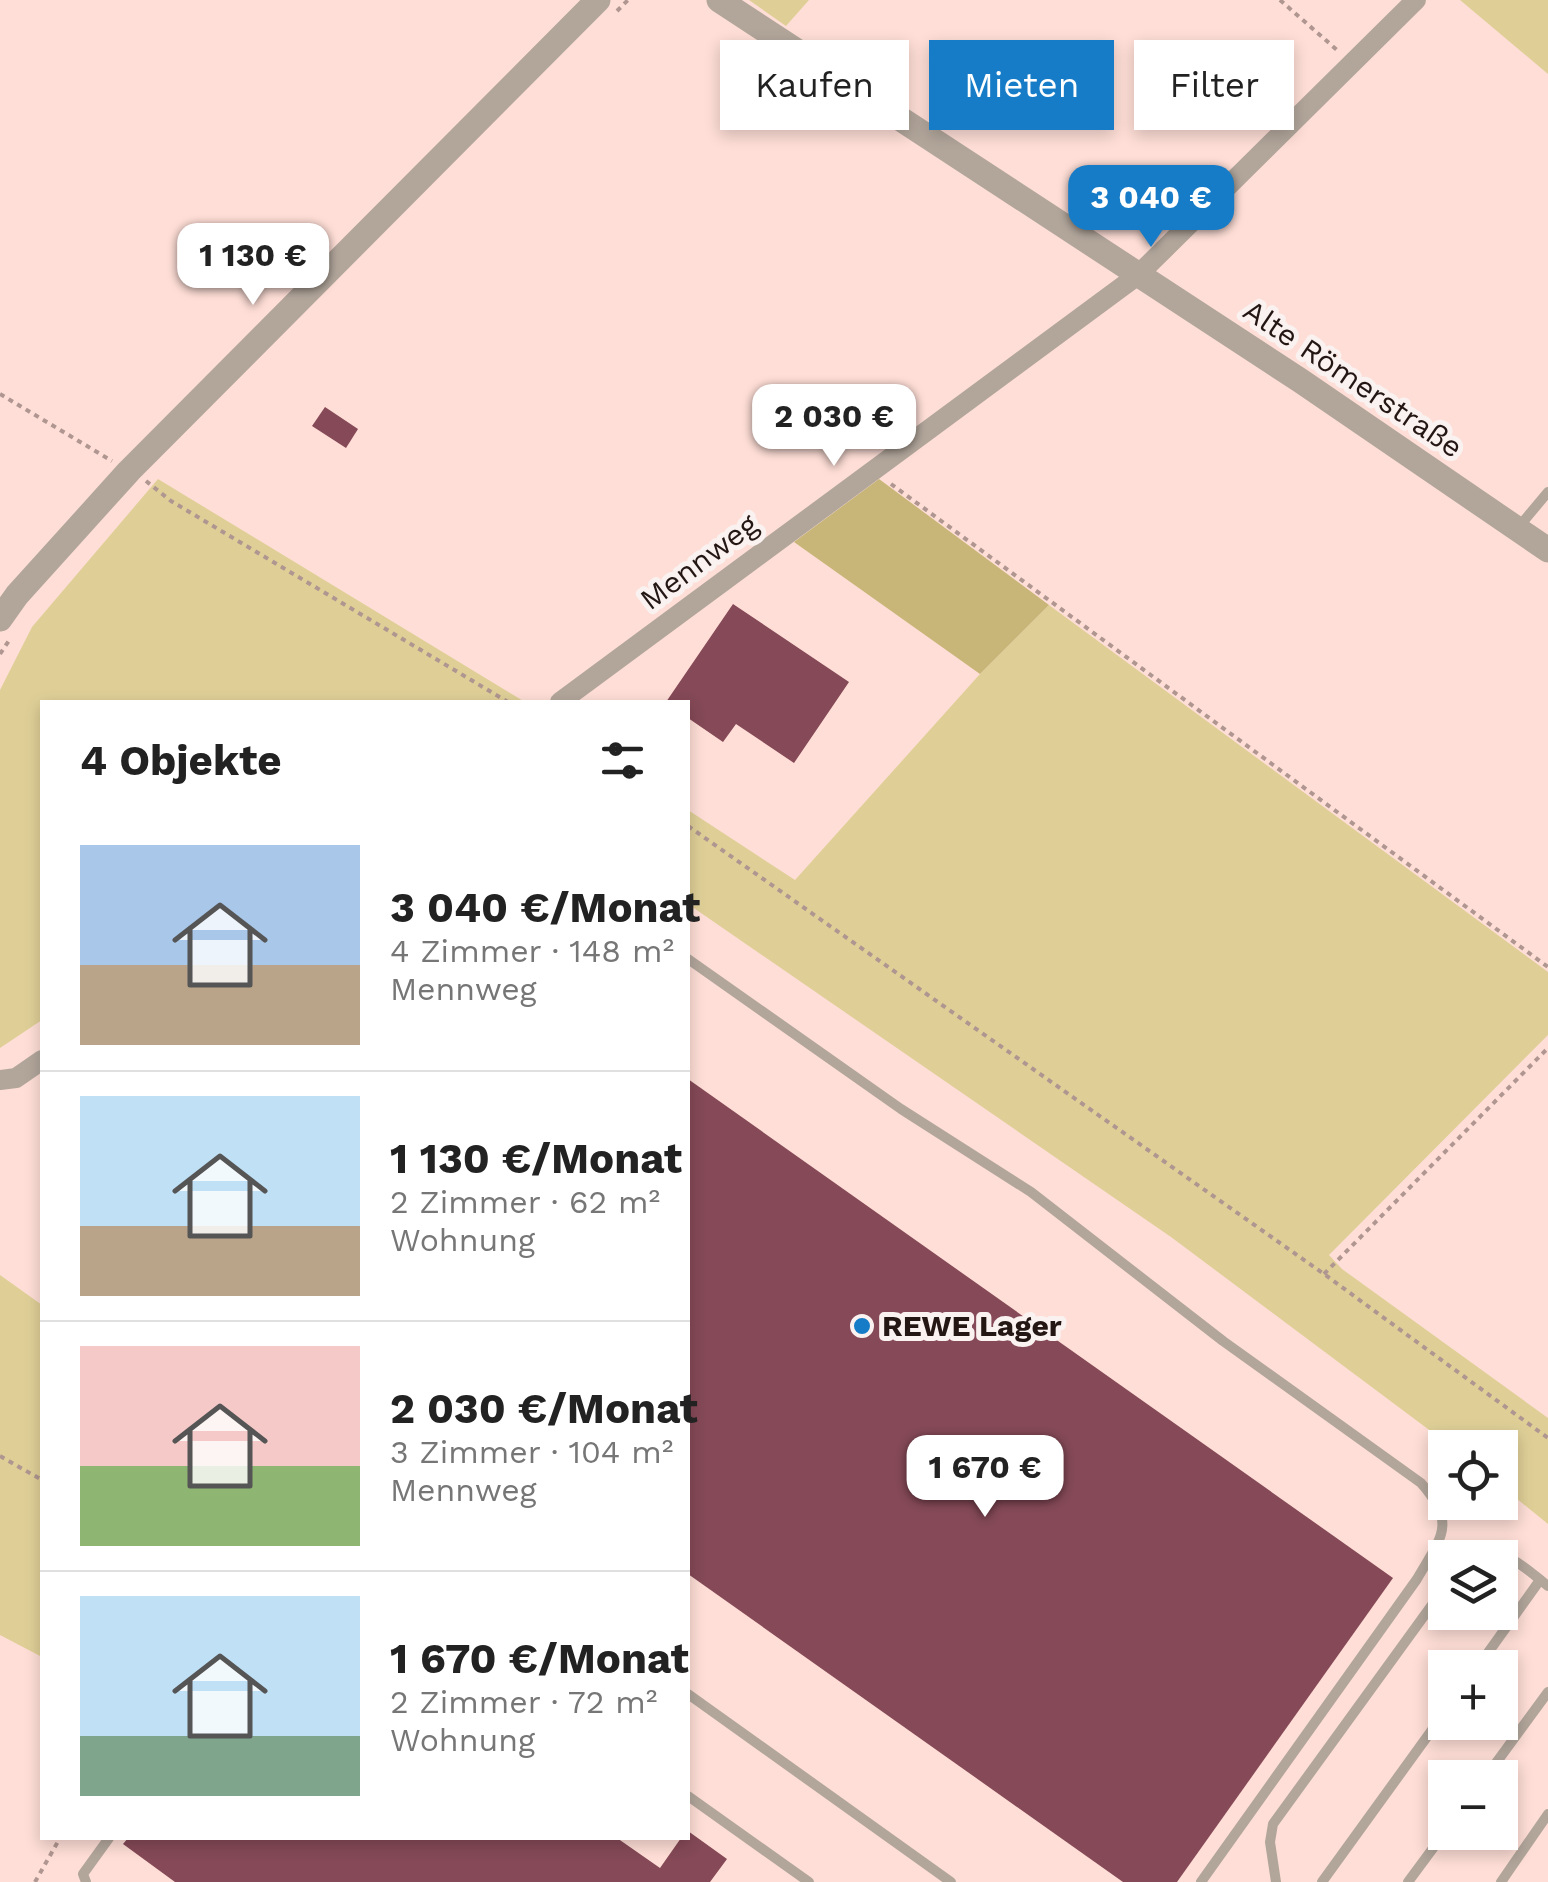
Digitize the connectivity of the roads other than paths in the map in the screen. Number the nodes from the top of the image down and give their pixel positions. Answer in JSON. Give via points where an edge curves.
{"nodes":[{"id":1,"x":598,"y":0,"type":"edge"},
{"id":2,"x":719,"y":0,"type":"edge"},
{"id":3,"x":1416,"y":0,"type":"edge"},
{"id":4,"x":1138,"y":275,"type":"junction"},
{"id":5,"x":1548,"y":492,"type":"edge"},
{"id":6,"x":1517,"y":528,"type":"junction"},
{"id":7,"x":1548,"y":550,"type":"edge"},
{"id":8,"x":0,"y":619,"type":"edge"},
{"id":9,"x":563,"y":700,"type":"edge"},
{"id":10,"x":690,"y":960,"type":"edge"},
{"id":11,"x":40,"y":1061,"type":"edge"},
{"id":12,"x":0,"y":1080,"type":"edge"},
{"id":13,"x":1518,"y":1565,"type":"edge"},
{"id":14,"x":1544,"y":1583,"type":"edge"},
{"id":15,"x":1428,"y":1611,"type":"edge"},
{"id":16,"x":1490,"y":1650,"type":"edge"},
{"id":17,"x":1548,"y":1692,"type":"edge"},
{"id":18,"x":690,"y":1695,"type":"edge"},
{"id":19,"x":1428,"y":1735,"type":"edge"},
{"id":20,"x":1498,"y":1760,"type":"edge"},
{"id":21,"x":690,"y":1797,"type":"edge"},
{"id":22,"x":1548,"y":1814,"type":"edge"},
{"id":23,"x":108,"y":1840,"type":"edge"},
{"id":24,"x":1432,"y":1850,"type":"edge"},
{"id":25,"x":82,"y":1879,"type":"edge"},
{"id":26,"x":809,"y":1882,"type":"edge"},
{"id":27,"x":952,"y":1882,"type":"edge"},
{"id":28,"x":1201,"y":1882,"type":"edge"},
{"id":29,"x":1276,"y":1882,"type":"edge"},
{"id":30,"x":1322,"y":1882,"type":"edge"},
{"id":31,"x":1408,"y":1882,"type":"edge"},
{"id":32,"x":1501,"y":1882,"type":"edge"}],
"edges":[{"from":1,"to":8,"type":"street","via":[[129,471]]},
{"from":2,"to":4,"type":"street","name":"Alte Römerstraße"},
{"from":3,"to":4,"type":"street","name":"Mennweg"},
{"from":4,"to":6,"type":"street","name":"Alte Römerstraße"},
{"from":4,"to":9,"type":"street","name":"Mennweg"},
{"from":5,"to":6,"type":"lane"},
{"from":6,"to":7,"type":"street","name":"Alte Römerstraße"},
{"from":10,"to":28,"type":"lane","via":[[1031,1192],[1421,1482],[1439,1504],[1442,1533],[1417,1579]]},
{"from":11,"to":12,"type":"street"},
{"from":13,"to":14,"type":"lane"},
{"from":14,"to":16,"type":"lane"},
{"from":15,"to":29,"type":"lane","via":[[1273,1824]]},
{"from":17,"to":20,"type":"lane"},
{"from":18,"to":27,"type":"lane"},
{"from":19,"to":30,"type":"lane"},
{"from":21,"to":26,"type":"lane"},
{"from":22,"to":32,"type":"lane"},
{"from":23,"to":25,"type":"lane"},
{"from":24,"to":31,"type":"lane"}]}
